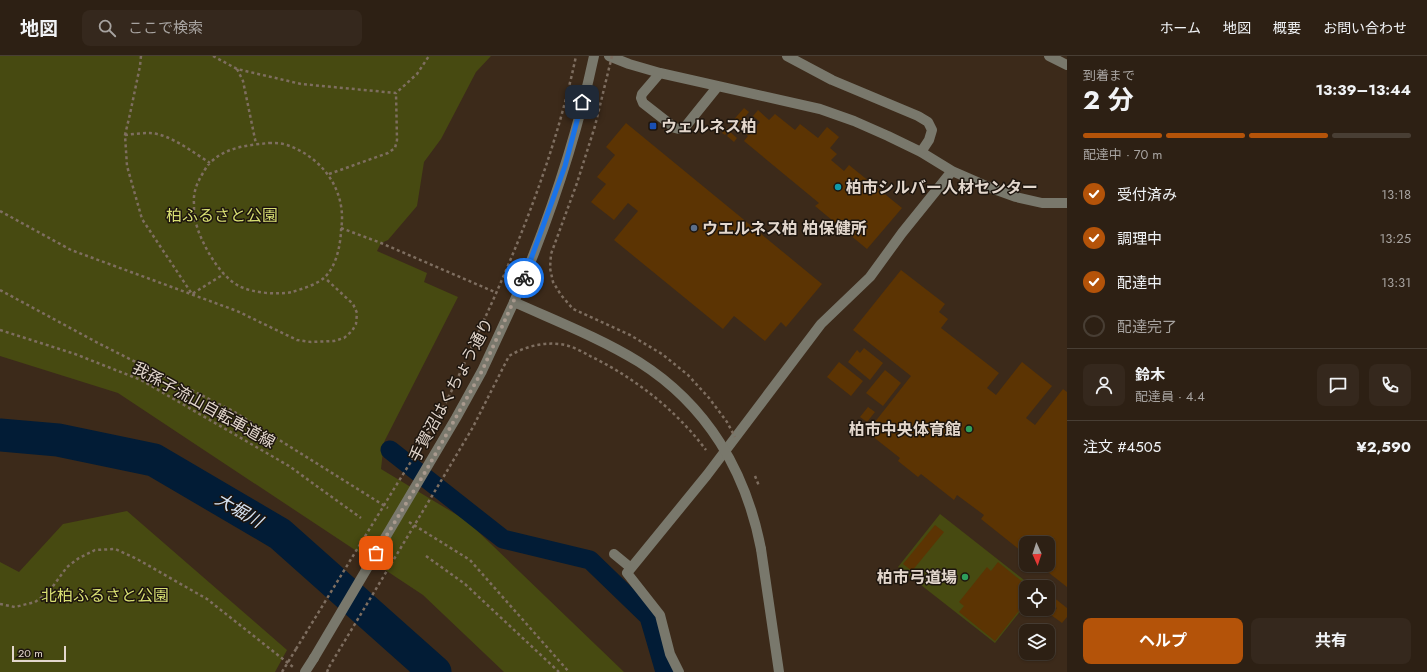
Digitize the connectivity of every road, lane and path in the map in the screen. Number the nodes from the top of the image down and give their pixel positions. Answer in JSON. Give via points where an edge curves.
{"nodes":[{"id":1,"x":141,"y":56,"type":"edge"},
{"id":2,"x":213,"y":56,"type":"edge"},
{"id":3,"x":429,"y":56,"type":"edge"},
{"id":4,"x":576,"y":56,"type":"edge"},
{"id":5,"x":594,"y":56,"type":"edge"},
{"id":6,"x":609,"y":56,"type":"edge"},
{"id":7,"x":612,"y":56,"type":"edge"},
{"id":8,"x":787,"y":56,"type":"edge"},
{"id":9,"x":1049,"y":56,"type":"edge"},
{"id":10,"x":1067,"y":65,"type":"edge"},
{"id":11,"x":237,"y":69,"type":"junction"},
{"id":12,"x":660,"y":73,"type":"junction"},
{"id":13,"x":718,"y":86,"type":"junction"},
{"id":14,"x":396,"y":93,"type":"junction"},
{"id":15,"x":125,"y":135,"type":"junction"},
{"id":16,"x":256,"y":144,"type":"junction"},
{"id":17,"x":921,"y":152,"type":"junction"},
{"id":18,"x":210,"y":163,"type":"junction"},
{"id":19,"x":952,"y":171,"type":"junction"},
{"id":20,"x":328,"y":174,"type":"junction"},
{"id":21,"x":1067,"y":203,"type":"edge"},
{"id":22,"x":0,"y":211,"type":"edge"},
{"id":23,"x":341,"y":228,"type":"junction"},
{"id":24,"x":224,"y":274,"type":"junction"},
{"id":25,"x":325,"y":278,"type":"junction"},
{"id":26,"x":0,"y":290,"type":"edge"},
{"id":27,"x":497,"y":293,"type":"junction"},
{"id":28,"x":192,"y":294,"type":"junction"},
{"id":29,"x":514,"y":302,"type":"junction"},
{"id":30,"x":0,"y":330,"type":"edge"},
{"id":31,"x":738,"y":442,"type":"dead end"},
{"id":32,"x":710,"y":455,"type":"dead end"},
{"id":33,"x":754,"y":475,"type":"dead end"},
{"id":34,"x":760,"y":489,"type":"dead end"},
{"id":35,"x":391,"y":510,"type":"dead end"},
{"id":36,"x":361,"y":518,"type":"dead end"},
{"id":37,"x":404,"y":519,"type":"dead end"},
{"id":38,"x":614,"y":554,"type":"dead end"},
{"id":39,"x":426,"y":556,"type":"dead end"},
{"id":40,"x":631,"y":568,"type":"junction"},
{"id":41,"x":0,"y":604,"type":"edge"},
{"id":42,"x":288,"y":662,"type":"junction"},
{"id":43,"x":294,"y":667,"type":"dead end"},
{"id":44,"x":282,"y":672,"type":"edge"},
{"id":45,"x":305,"y":672,"type":"edge"},
{"id":46,"x":327,"y":672,"type":"edge"},
{"id":47,"x":558,"y":672,"type":"edge"},
{"id":48,"x":569,"y":672,"type":"edge"},
{"id":49,"x":679,"y":672,"type":"edge"},
{"id":50,"x":778,"y":672,"type":"edge"}],
"edges":[{"from":1,"to":15,"type":"path"},
{"from":2,"to":11,"type":"path"},
{"from":3,"to":14,"type":"path","via":[[417,74]]},
{"from":4,"to":27,"type":"path","bridge":true,"via":[[539,186]]},
{"from":5,"to":29,"type":"street","name":"手賀沼はくちょう通り","via":[[565,166]]},
{"from":6,"to":12,"type":"street"},
{"from":7,"to":31,"type":"path","bridge":true,"via":[[595,126],[551,254],[553,282],[560,295],[573,309],[630,335],[662,354],[688,375],[727,422]]},
{"from":8,"to":17,"type":"street","via":[[832,80],[928,122],[932,130]]},
{"from":9,"to":10,"type":"street"},
{"from":11,"to":14,"type":"path","via":[[301,84]]},
{"from":11,"to":16,"type":"path","via":[[243,81]]},
{"from":12,"to":13,"type":"street"},
{"from":12,"to":13,"type":"street","via":[[641,98],[643,103],[674,128],[685,127]]},
{"from":13,"to":17,"type":"street","via":[[820,109]]},
{"from":14,"to":20,"type":"path","via":[[395,148],[388,153]]},
{"from":15,"to":18,"type":"path","via":[[151,133],[164,136]]},
{"from":15,"to":28,"type":"path","via":[[127,166],[142,219]]},
{"from":16,"to":18,"type":"path","via":[[236,148]]},
{"from":16,"to":20,"type":"path","via":[[286,145],[306,153]]},
{"from":17,"to":19,"type":"street"},
{"from":18,"to":24,"type":"path","via":[[196,184],[195,219],[213,260]]},
{"from":19,"to":21,"type":"street","via":[[1016,197],[1042,203]]},
{"from":19,"to":40,"type":"street","via":[[870,277],[821,324],[707,475]]},
{"from":20,"to":23,"type":"path","via":[[340,203]]},
{"from":22,"to":28,"type":"path","via":[[71,250]]},
{"from":23,"to":25,"type":"path","via":[[338,250]]},
{"from":23,"to":27,"type":"path"},
{"from":24,"to":25,"type":"path","via":[[239,286],[284,294],[304,289]]},
{"from":24,"to":28,"type":"path"},
{"from":25,"to":28,"type":"path","via":[[353,304],[357,313],[352,331],[344,338],[334,341],[297,340],[237,311]]},
{"from":26,"to":35,"type":"path","via":[[233,411]]},
{"from":27,"to":42,"type":"path","bridge":true,"via":[[442,410]]},
{"from":29,"to":45,"type":"street","name":"手賀沼はくちょう通り","bridge":true,"via":[[460,412]]},
{"from":29,"to":50,"type":"street","bridge":true,"via":[[615,348],[661,377],[698,411],[715,434],[729,457],[756,521]]},
{"from":30,"to":36,"type":"path","name":"我孫子流山自転車道線","via":[[76,354],[141,380],[289,466]]},
{"from":32,"to":46,"type":"path","bridge":true,"via":[[674,414],[646,390],[610,366],[565,345],[544,344],[519,350],[509,356],[444,478]]},
{"from":33,"to":34,"type":"path","bridge":true},
{"from":37,"to":48,"type":"path","via":[[470,560]]},
{"from":38,"to":40,"type":"street"},
{"from":39,"to":47,"type":"path","via":[[465,584]]},
{"from":40,"to":49,"type":"street","via":[[627,573],[660,615],[670,654]]},
{"from":41,"to":42,"type":"path","via":[[15,607],[35,602],[48,593],[67,567],[79,558],[95,550],[115,549],[207,599]]},
{"from":42,"to":43,"type":"path"},
{"from":42,"to":44,"type":"path"}]}
